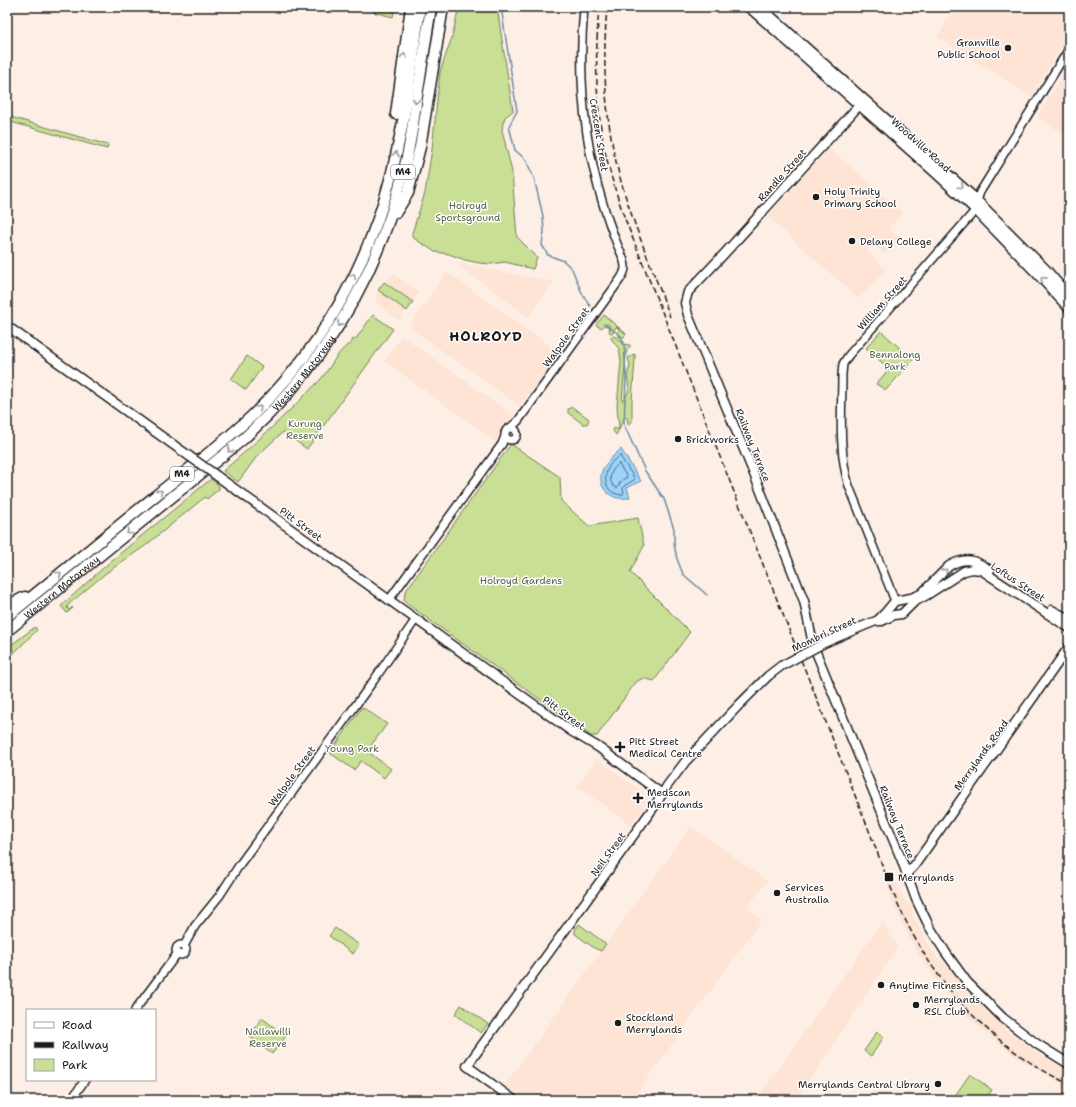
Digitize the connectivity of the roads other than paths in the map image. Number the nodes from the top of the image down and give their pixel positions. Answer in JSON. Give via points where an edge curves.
{"nodes":[{"id":1,"x":411,"y":7,"type":"edge"},
{"id":2,"x":420,"y":7,"type":"edge"},
{"id":3,"x":431,"y":7,"type":"edge"},
{"id":4,"x":443,"y":7,"type":"edge"},
{"id":5,"x":584,"y":7,"type":"edge"},
{"id":6,"x":749,"y":7,"type":"edge"},
{"id":7,"x":760,"y":7,"type":"edge"},
{"id":8,"x":1069,"y":49,"type":"edge"},
{"id":9,"x":861,"y":103,"type":"junction"},
{"id":10,"x":400,"y":135,"type":"junction"},
{"id":11,"x":976,"y":205,"type":"junction"},
{"id":12,"x":388,"y":226,"type":"junction"},
{"id":13,"x":624,"y":262,"type":"joint"},
{"id":14,"x":716,"y":263,"type":"joint"},
{"id":15,"x":1069,"y":297,"type":"edge"},
{"id":16,"x":1069,"y":308,"type":"edge"},
{"id":17,"x":7,"y":326,"type":"edge"},
{"id":18,"x":513,"y":428,"type":"junction"},
{"id":19,"x":507,"y":438,"type":"junction"},
{"id":20,"x":975,"y":565,"type":"junction"},
{"id":21,"x":41,"y":589,"type":"junction"},
{"id":22,"x":389,"y":600,"type":"junction"},
{"id":23,"x":896,"y":602,"type":"junction"},
{"id":24,"x":7,"y":606,"type":"edge"},
{"id":25,"x":906,"y":609,"type":"junction"},
{"id":26,"x":897,"y":614,"type":"junction"},
{"id":27,"x":7,"y":617,"type":"edge"},
{"id":28,"x":416,"y":619,"type":"junction"},
{"id":29,"x":1069,"y":619,"type":"edge"},
{"id":30,"x":876,"y":621,"type":"junction"},
{"id":31,"x":1069,"y":628,"type":"edge"},
{"id":32,"x":7,"y":631,"type":"edge"},
{"id":33,"x":1069,"y":647,"type":"edge"},
{"id":34,"x":780,"y":666,"type":"joint"},
{"id":35,"x":661,"y":796,"type":"junction"},
{"id":36,"x":907,"y":872,"type":"junction"},
{"id":37,"x":136,"y":1009,"type":"edge"},
{"id":38,"x":1069,"y":1064,"type":"edge"},
{"id":39,"x":84,"y":1081,"type":"edge"},
{"id":40,"x":71,"y":1100,"type":"edge"},
{"id":41,"x":514,"y":1100,"type":"edge"}],
"edges":[{"from":10,"to":1,"type":"highway","one_way":true,"via":[[395,125]]},
{"from":2,"to":10,"type":"highway","name":"Western Motorway","number":"M4"},
{"from":3,"to":12,"type":"highway","name":"Western Motorway","number":"M4","one_way":true,"via":[[410,144]]},
{"from":4,"to":12,"type":"highway","via":[[424,129],[414,172],[408,193]]},
{"from":5,"to":13,"type":"street","name":"Crescent Street","via":[[581,69],[587,137],[603,205]]},
{"from":6,"to":9,"type":"main road","name":"Woodville Road"},
{"from":7,"to":9,"type":"main road","name":"Woodville Road"},
{"from":8,"to":11,"type":"street","name":"William Street","via":[[980,192]]},
{"from":9,"to":11,"type":"main road","name":"Woodville Road"},
{"from":9,"to":14,"type":"main road","name":"Randle Street"},
{"from":21,"to":10,"type":"highway","name":"Western Motorway","number":"M4","one_way":true,"via":[[232,433],[264,403],[301,360],[332,316],[361,259],[378,219]]},
{"from":11,"to":15,"type":"main road","name":"Woodville Road","via":[[1046,270]]},
{"from":16,"to":11,"type":"main road","name":"Woodville Road","one_way":true},
{"from":11,"to":23,"type":"street","name":"William Street","via":[[973,213],[843,364],[844,471]]},
{"from":12,"to":32,"type":"highway","name":"Western Motorway","number":"M4","one_way":true,"via":[[366,278],[336,330],[302,378],[274,409],[224,455]]},
{"from":13,"to":18,"type":"street","name":"Walpole Street","via":[[624,271],[619,281]]},
{"from":14,"to":36,"type":"main road","name":"Railway Terrace","via":[[688,292],[685,307],[804,601],[815,648]]},
{"from":17,"to":22,"type":"main road","name":"Pitt Street","bridge":true},
{"from":18,"to":19,"type":"street","via":[[506,432]]},
{"from":18,"to":19,"type":"street","via":[[518,434],[514,439]]},
{"from":19,"to":22,"type":"street"},
{"from":23,"to":20,"type":"main road","name":"Mombri Street","one_way":true,"via":[[921,594],[954,563],[962,560]]},
{"from":20,"to":25,"type":"main road"},
{"from":20,"to":29,"type":"main road","name":"Loftus Street"},
{"from":20,"to":31,"type":"main road","name":"Loftus Street"},
{"from":21,"to":24,"type":"highway"},
{"from":21,"to":27,"type":"highway","name":"Western Motorway","number":"M4"},
{"from":22,"to":28,"type":"main road","name":"Pitt Street"},
{"from":23,"to":25,"type":"main road","via":[[906,604]]},
{"from":23,"to":26,"type":"main road","via":[[893,612]]},
{"from":23,"to":30,"type":"main road","name":"Mombri Street"},
{"from":25,"to":26,"type":"main road","name":"Mombri Street","via":[[902,614]]},
{"from":26,"to":30,"type":"main road","name":"Mombri Street"},
{"from":28,"to":35,"type":"main road","name":"Pitt Street","via":[[595,751]]},
{"from":28,"to":37,"type":"street","name":"Walpole Street","via":[[195,926],[184,946],[185,953],[177,954]]},
{"from":30,"to":34,"type":"main road","name":"Mombri Street","bridge":true,"via":[[824,643]]},
{"from":33,"to":36,"type":"main road","name":"Merrylands Road","via":[[914,866]]},
{"from":34,"to":35,"type":"main road","name":"Neil Street","via":[[698,747]]},
{"from":35,"to":41,"type":"main road","name":"Neil Street","via":[[467,1066]]},
{"from":36,"to":38,"type":"main road","name":"Railway Terrace","via":[[929,926],[967,982],[1013,1026]]},
{"from":39,"to":40,"type":"street"}]}
